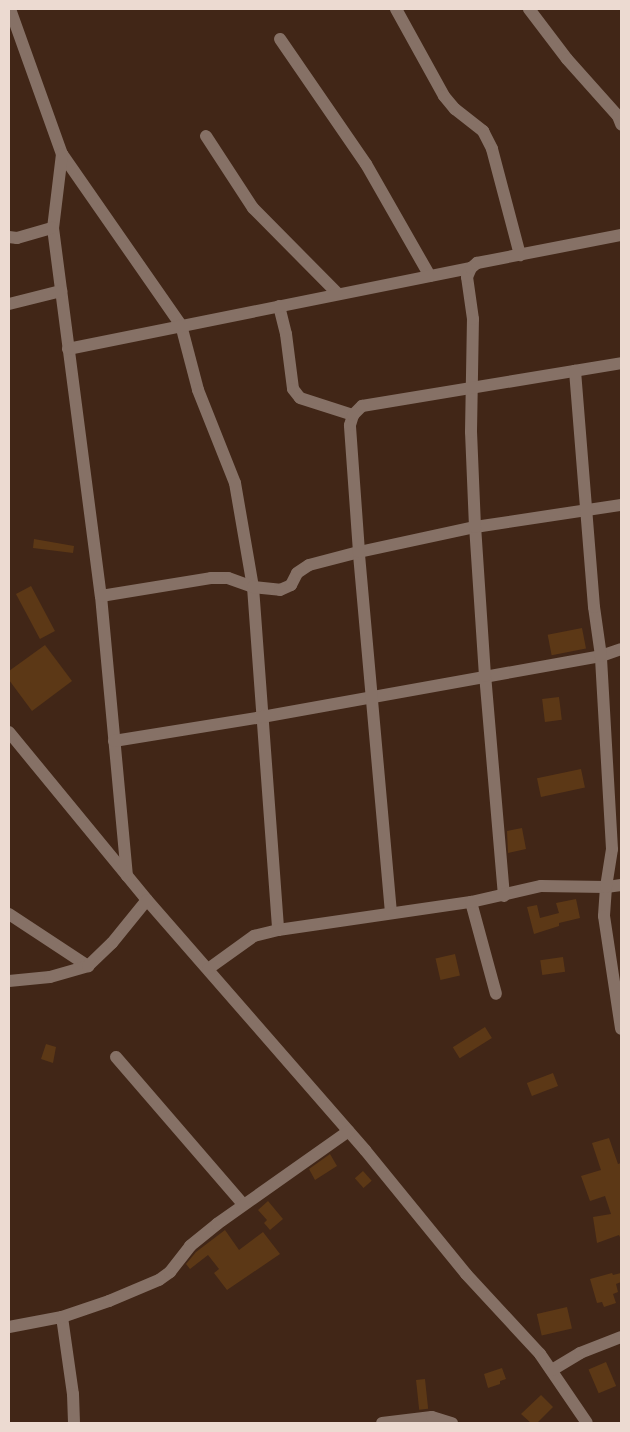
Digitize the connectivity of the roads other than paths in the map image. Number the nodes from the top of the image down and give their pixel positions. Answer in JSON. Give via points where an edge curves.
{"nodes":[{"id":1,"x":10,"y":9,"type":"edge"},
{"id":2,"x":396,"y":9,"type":"edge"},
{"id":3,"x":529,"y":9,"type":"edge"},
{"id":4,"x":280,"y":40,"type":"dead end"},
{"id":5,"x":621,"y":124,"type":"edge"},
{"id":6,"x":206,"y":136,"type":"dead end"},
{"id":7,"x":62,"y":154,"type":"junction"},
{"id":8,"x":53,"y":228,"type":"junction"},
{"id":9,"x":621,"y":235,"type":"edge"},
{"id":10,"x":9,"y":237,"type":"edge"},
{"id":11,"x":520,"y":255,"type":"junction"},
{"id":12,"x":471,"y":268,"type":"junction"},
{"id":13,"x":430,"y":276,"type":"junction"},
{"id":14,"x":61,"y":291,"type":"junction"},
{"id":15,"x":338,"y":294,"type":"junction"},
{"id":16,"x":9,"y":304,"type":"edge"},
{"id":17,"x":279,"y":306,"type":"junction"},
{"id":18,"x":181,"y":325,"type":"junction"},
{"id":19,"x":68,"y":349,"type":"junction"},
{"id":20,"x":621,"y":363,"type":"edge"},
{"id":21,"x":575,"y":371,"type":"junction"},
{"id":22,"x":472,"y":388,"type":"junction"},
{"id":23,"x":353,"y":415,"type":"junction"},
{"id":24,"x":621,"y":505,"type":"edge"},
{"id":25,"x":586,"y":511,"type":"junction"},
{"id":26,"x":475,"y":527,"type":"junction"},
{"id":27,"x":359,"y":552,"type":"junction"},
{"id":28,"x":253,"y":587,"type":"junction"},
{"id":29,"x":101,"y":596,"type":"junction"},
{"id":30,"x":621,"y":649,"type":"edge"},
{"id":31,"x":601,"y":656,"type":"junction"},
{"id":32,"x":485,"y":676,"type":"junction"},
{"id":33,"x":372,"y":697,"type":"junction"},
{"id":34,"x":262,"y":717,"type":"junction"},
{"id":35,"x":9,"y":732,"type":"edge"},
{"id":36,"x":114,"y":741,"type":"junction"},
{"id":37,"x":127,"y":876,"type":"junction"},
{"id":38,"x":621,"y":885,"type":"edge"},
{"id":39,"x":606,"y":887,"type":"junction"},
{"id":40,"x":504,"y":896,"type":"junction"},
{"id":41,"x":147,"y":900,"type":"junction"},
{"id":42,"x":471,"y":902,"type":"junction"},
{"id":43,"x":392,"y":913,"type":"junction"},
{"id":44,"x":9,"y":914,"type":"edge"},
{"id":45,"x":278,"y":930,"type":"junction"},
{"id":46,"x":88,"y":966,"type":"junction"},
{"id":47,"x":208,"y":969,"type":"junction"},
{"id":48,"x":9,"y":981,"type":"edge"},
{"id":49,"x":496,"y":994,"type":"dead end"},
{"id":50,"x":621,"y":1029,"type":"edge"},
{"id":51,"x":116,"y":1057,"type":"dead end"},
{"id":52,"x":349,"y":1131,"type":"junction"},
{"id":53,"x":243,"y":1204,"type":"junction"},
{"id":54,"x":62,"y":1317,"type":"junction"},
{"id":55,"x":9,"y":1327,"type":"edge"},
{"id":56,"x":621,"y":1337,"type":"edge"},
{"id":57,"x":552,"y":1370,"type":"junction"},
{"id":58,"x":74,"y":1423,"type":"edge"},
{"id":59,"x":382,"y":1423,"type":"edge"},
{"id":60,"x":452,"y":1423,"type":"edge"},
{"id":61,"x":587,"y":1423,"type":"edge"}],
"edges":[{"from":1,"to":7,"type":"street"},
{"from":2,"to":11,"type":"street","via":[[444,96],[483,131],[492,149]]},
{"from":3,"to":5,"type":"street","via":[[567,59],[618,116]]},
{"from":4,"to":13,"type":"street","via":[[366,164]]},
{"from":6,"to":15,"type":"street","via":[[253,208]]},
{"from":7,"to":8,"type":"street"},
{"from":7,"to":18,"type":"street"},
{"from":8,"to":10,"type":"street","via":[[17,238]]},
{"from":8,"to":14,"type":"street"},
{"from":9,"to":11,"type":"street"},
{"from":11,"to":12,"type":"street","via":[[477,263]]},
{"from":12,"to":13,"type":"street"},
{"from":12,"to":22,"type":"street","via":[[467,277],[473,319]]},
{"from":13,"to":15,"type":"street"},
{"from":14,"to":16,"type":"street"},
{"from":14,"to":19,"type":"street"},
{"from":15,"to":17,"type":"street"},
{"from":17,"to":18,"type":"street"},
{"from":17,"to":23,"type":"street","via":[[293,388],[300,398]]},
{"from":18,"to":19,"type":"street"},
{"from":18,"to":28,"type":"street","via":[[198,390],[236,483]]},
{"from":19,"to":29,"type":"street"},
{"from":20,"to":21,"type":"street"},
{"from":21,"to":22,"type":"street"},
{"from":21,"to":25,"type":"street"},
{"from":22,"to":23,"type":"street","via":[[362,406]]},
{"from":22,"to":26,"type":"street"},
{"from":23,"to":27,"type":"street","via":[[350,425]]},
{"from":24,"to":25,"type":"street"},
{"from":25,"to":26,"type":"street"},
{"from":25,"to":31,"type":"street"},
{"from":26,"to":27,"type":"street"},
{"from":26,"to":32,"type":"street"},
{"from":27,"to":28,"type":"street","via":[[309,565],[297,573],[290,585],[280,590]]},
{"from":27,"to":33,"type":"street"},
{"from":28,"to":29,"type":"street","via":[[228,578],[211,578]]},
{"from":28,"to":34,"type":"street"},
{"from":29,"to":36,"type":"street"},
{"from":30,"to":31,"type":"street"},
{"from":31,"to":32,"type":"street"},
{"from":31,"to":39,"type":"street","via":[[612,849]]},
{"from":32,"to":33,"type":"street"},
{"from":32,"to":40,"type":"street"},
{"from":33,"to":34,"type":"street"},
{"from":33,"to":43,"type":"street"},
{"from":34,"to":36,"type":"street"},
{"from":34,"to":45,"type":"street"},
{"from":35,"to":37,"type":"street"},
{"from":36,"to":37,"type":"street"},
{"from":37,"to":41,"type":"street"},
{"from":38,"to":39,"type":"street"},
{"from":39,"to":40,"type":"street","via":[[553,885]]},
{"from":39,"to":50,"type":"street","via":[[606,930]]},
{"from":40,"to":42,"type":"street"},
{"from":41,"to":46,"type":"street","via":[[112,943]]},
{"from":41,"to":47,"type":"street"},
{"from":42,"to":43,"type":"street"},
{"from":42,"to":49,"type":"street"},
{"from":43,"to":45,"type":"street"},
{"from":44,"to":46,"type":"street"},
{"from":45,"to":47,"type":"street","via":[[254,936]]},
{"from":46,"to":48,"type":"street","via":[[50,977]]},
{"from":47,"to":52,"type":"street"},
{"from":51,"to":53,"type":"street"},
{"from":52,"to":53,"type":"street"},
{"from":52,"to":57,"type":"street","via":[[460,1266]]},
{"from":53,"to":54,"type":"street","via":[[190,1246],[170,1272],[159,1280],[109,1302]]},
{"from":54,"to":55,"type":"street"},
{"from":54,"to":58,"type":"street"},
{"from":56,"to":57,"type":"street","via":[[580,1353]]},
{"from":57,"to":61,"type":"street"},
{"from":59,"to":60,"type":"street","via":[[432,1417]]}]}
